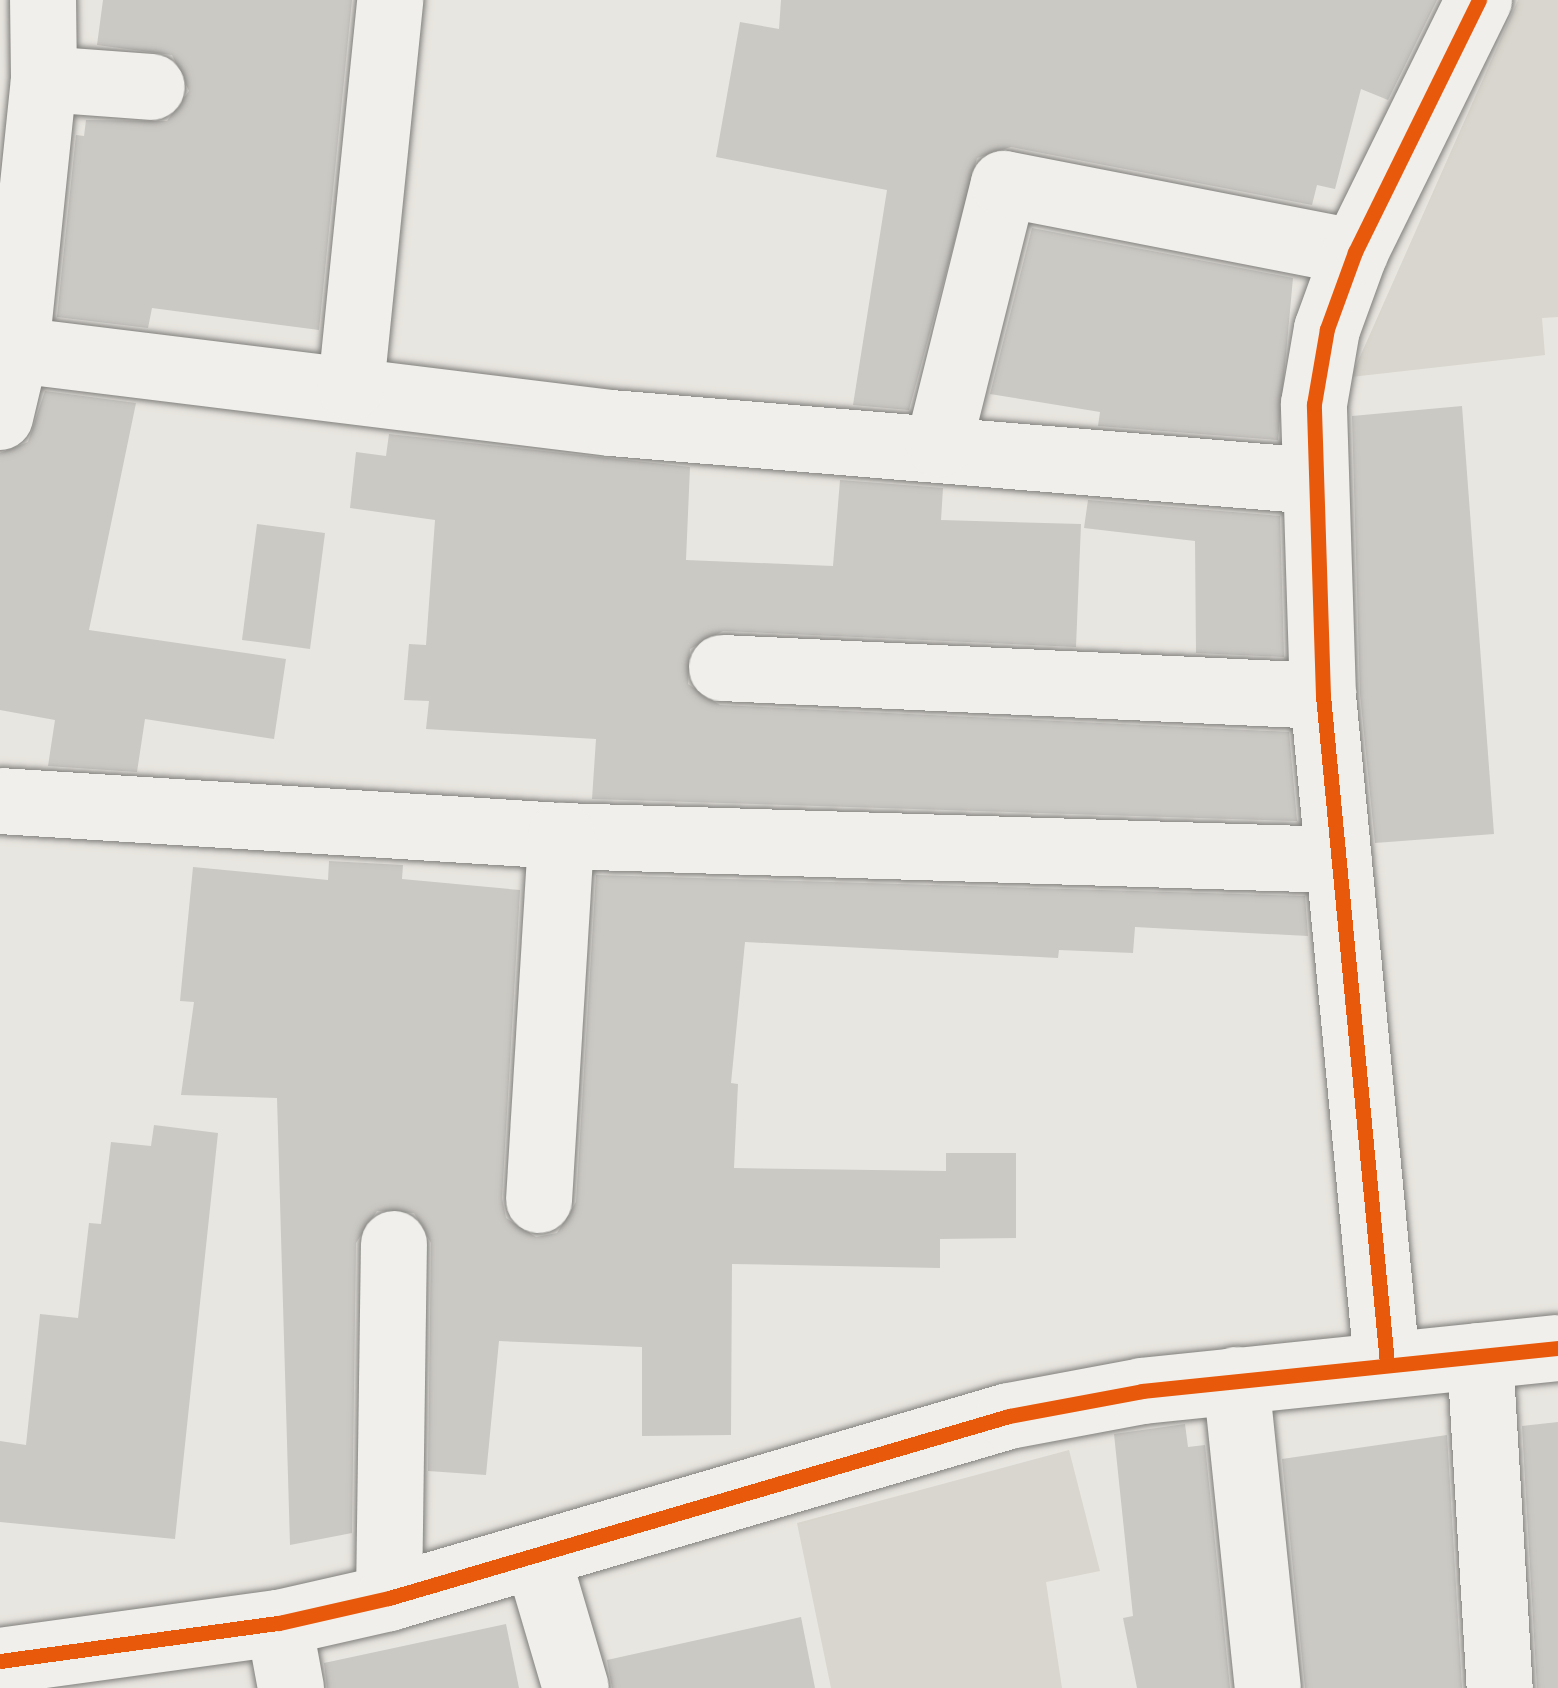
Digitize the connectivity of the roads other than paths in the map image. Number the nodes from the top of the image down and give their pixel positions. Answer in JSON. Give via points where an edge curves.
{"nodes":[{"id":1,"x":44,"y":0,"type":"edge"},
{"id":2,"x":390,"y":0,"type":"edge"},
{"id":3,"x":1479,"y":0,"type":"edge"},
{"id":4,"x":44,"y":79,"type":"junction"},
{"id":5,"x":152,"y":87,"type":"dead end"},
{"id":6,"x":13,"y":235,"type":"edge"},
{"id":7,"x":1354,"y":252,"type":"junction"},
{"id":8,"x":16,"y":350,"type":"junction"},
{"id":9,"x":351,"y":386,"type":"junction"},
{"id":10,"x":0,"y":417,"type":"edge"},
{"id":11,"x":939,"y":444,"type":"junction"},
{"id":12,"x":1313,"y":482,"type":"junction"},
{"id":13,"x":722,"y":668,"type":"dead end"},
{"id":14,"x":1323,"y":696,"type":"junction"},
{"id":15,"x":0,"y":801,"type":"edge"},
{"id":16,"x":562,"y":836,"type":"junction"},
{"id":17,"x":1339,"y":860,"type":"junction"},
{"id":18,"x":538,"y":1200,"type":"dead end"},
{"id":19,"x":394,"y":1244,"type":"dead end"},
{"id":20,"x":1558,"y":1348,"type":"edge"},
{"id":21,"x":1480,"y":1355,"type":"junction"},
{"id":22,"x":1387,"y":1363,"type":"junction"},
{"id":23,"x":1236,"y":1380,"type":"junction"},
{"id":24,"x":538,"y":1559,"type":"junction"},
{"id":25,"x":389,"y":1598,"type":"junction"},
{"id":26,"x":279,"y":1623,"type":"junction"},
{"id":27,"x":0,"y":1661,"type":"edge"},
{"id":28,"x":291,"y":1688,"type":"edge"},
{"id":29,"x":576,"y":1688,"type":"edge"},
{"id":30,"x":1268,"y":1688,"type":"edge"},
{"id":31,"x":1500,"y":1688,"type":"edge"}],
"edges":[{"from":1,"to":4,"type":"street"},
{"from":2,"to":9,"type":"street"},
{"from":3,"to":7,"type":"street"},
{"from":4,"to":5,"type":"street"},
{"from":4,"to":6,"type":"street"},
{"from":6,"to":8,"type":"street"},
{"from":7,"to":11,"type":"street","via":[[1004,184]]},
{"from":7,"to":12,"type":"street","via":[[1327,329],[1314,404]]},
{"from":8,"to":9,"type":"street"},
{"from":8,"to":10,"type":"street"},
{"from":9,"to":11,"type":"street","via":[[611,423]]},
{"from":11,"to":12,"type":"street"},
{"from":12,"to":14,"type":"street"},
{"from":13,"to":14,"type":"street"},
{"from":14,"to":17,"type":"street"},
{"from":15,"to":16,"type":"street"},
{"from":16,"to":17,"type":"street"},
{"from":16,"to":18,"type":"street"},
{"from":17,"to":22,"type":"street"},
{"from":19,"to":25,"type":"street"},
{"from":20,"to":21,"type":"street"},
{"from":21,"to":22,"type":"street"},
{"from":21,"to":31,"type":"street"},
{"from":22,"to":23,"type":"street"},
{"from":23,"to":24,"type":"street","via":[[1009,1416]]},
{"from":23,"to":30,"type":"street"},
{"from":24,"to":25,"type":"street"},
{"from":24,"to":29,"type":"street"},
{"from":25,"to":26,"type":"street"},
{"from":26,"to":27,"type":"street"},
{"from":26,"to":28,"type":"street"}]}
